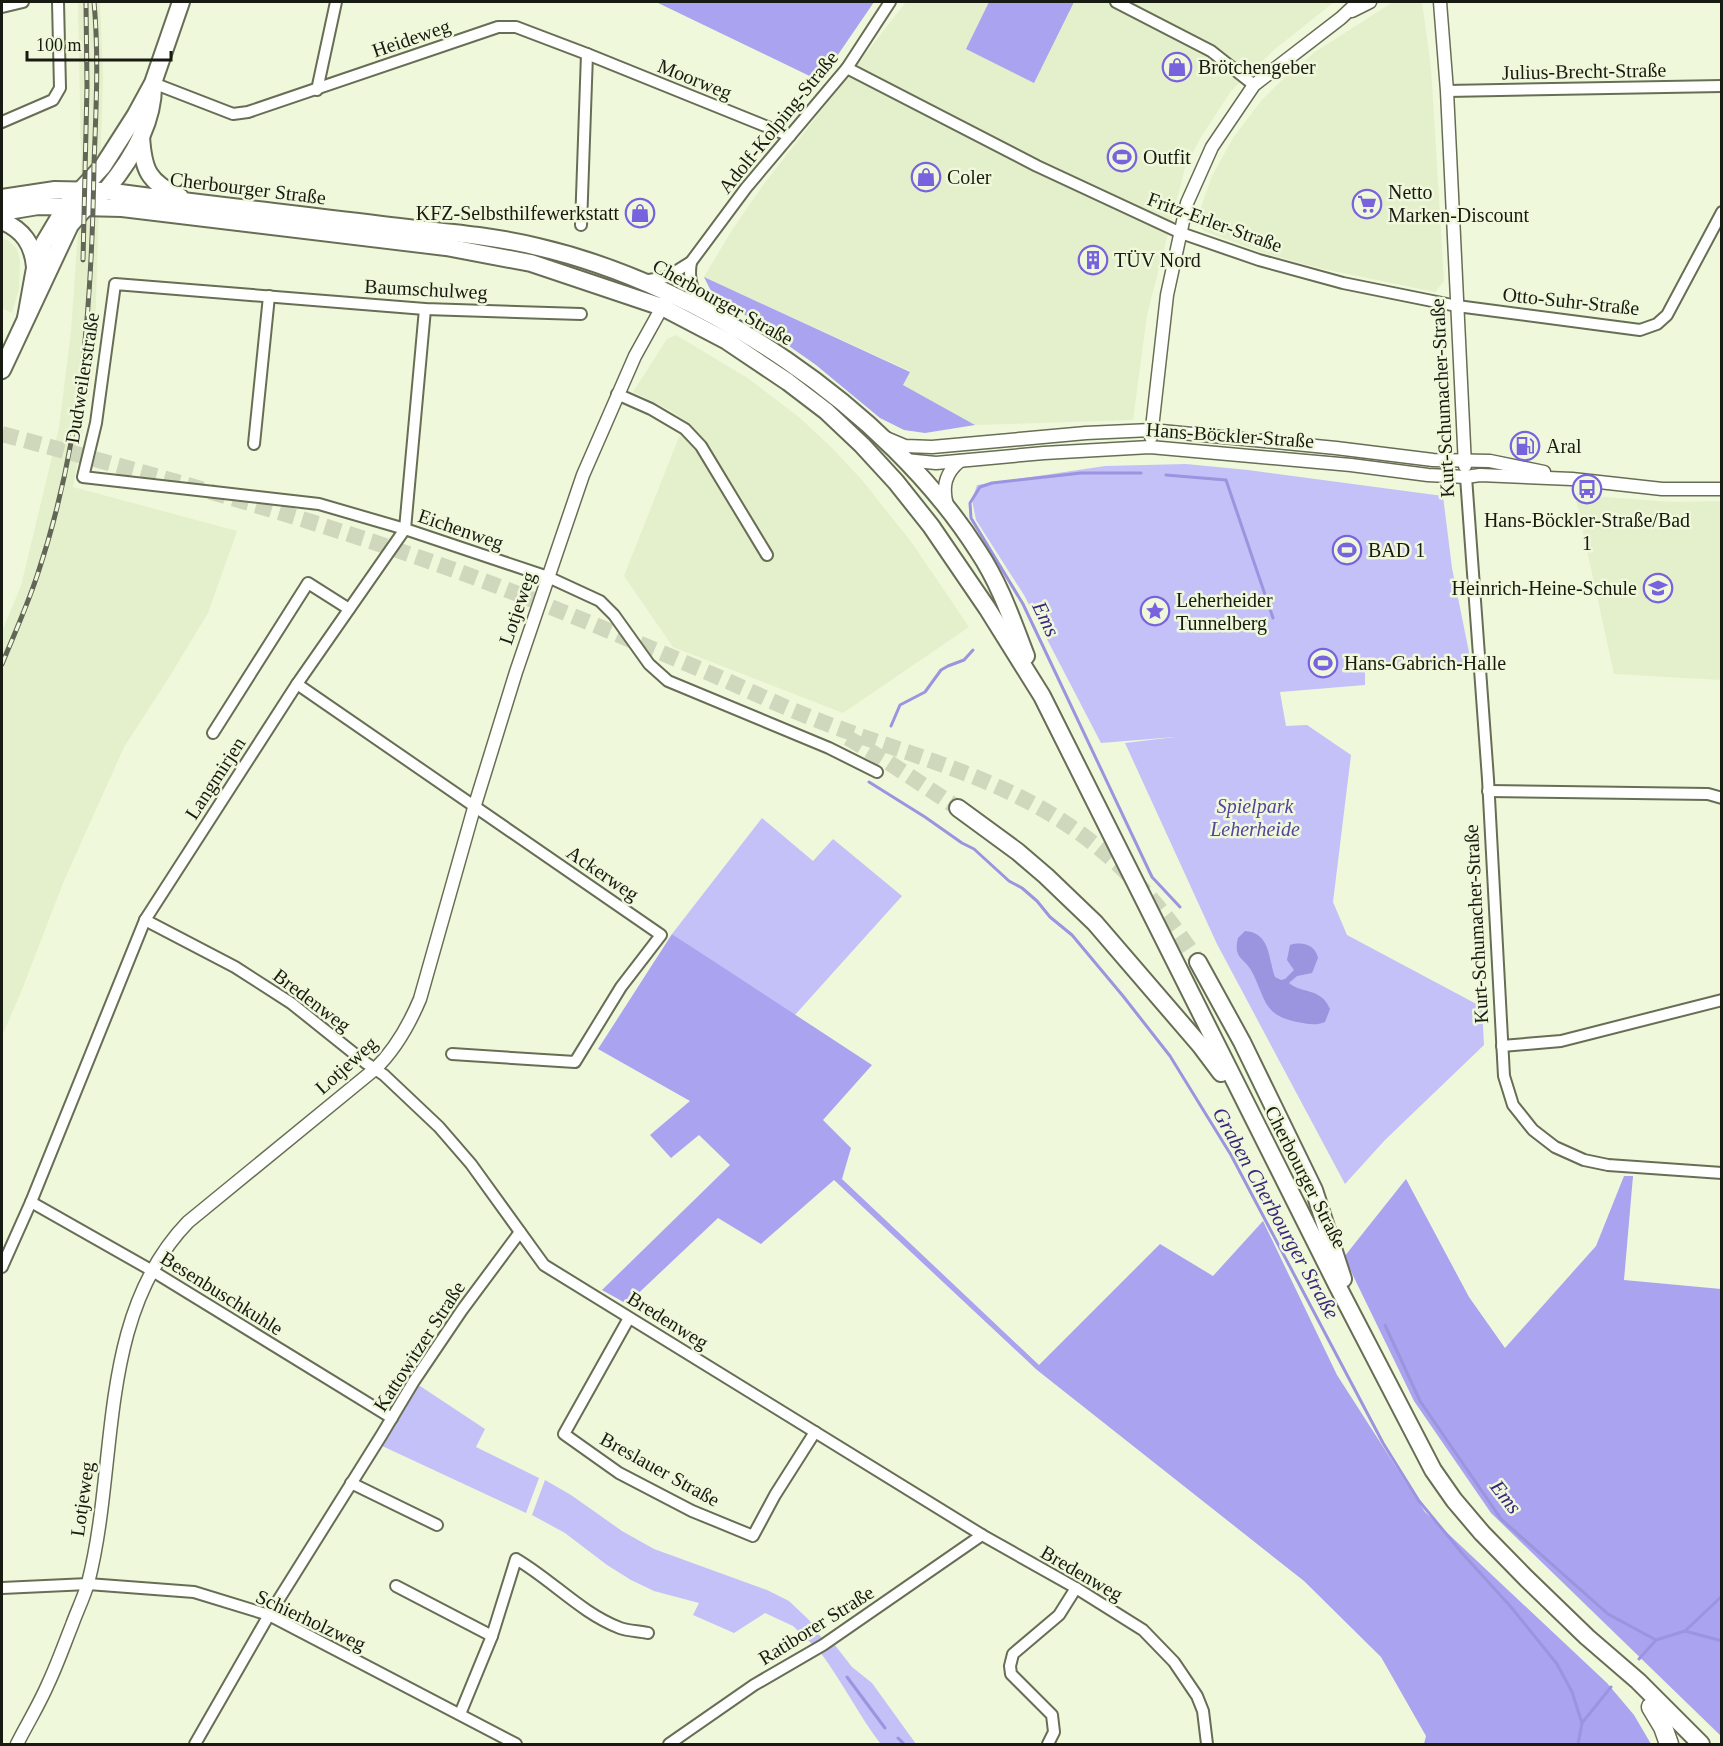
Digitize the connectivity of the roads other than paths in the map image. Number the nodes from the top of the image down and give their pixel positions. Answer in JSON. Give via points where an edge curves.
{"nodes":[{"id":1,"x":23,"y":2,"type":"edge"},
{"id":2,"x":58,"y":2,"type":"edge"},
{"id":3,"x":181,"y":2,"type":"edge"},
{"id":4,"x":336,"y":2,"type":"edge"},
{"id":5,"x":891,"y":2,"type":"edge"},
{"id":6,"x":1116,"y":2,"type":"edge"},
{"id":7,"x":1358,"y":2,"type":"edge"},
{"id":8,"x":1370,"y":2,"type":"edge"},
{"id":9,"x":1440,"y":2,"type":"edge"},
{"id":10,"x":2,"y":7,"type":"edge"},
{"id":11,"x":1341,"y":18,"type":"junction"},
{"id":12,"x":587,"y":54,"type":"junction"},
{"id":13,"x":847,"y":68,"type":"junction"},
{"id":14,"x":153,"y":83,"type":"junction"},
{"id":15,"x":1254,"y":85,"type":"junction"},
{"id":16,"x":1722,"y":86,"type":"edge"},
{"id":17,"x":317,"y":90,"type":"junction"},
{"id":18,"x":1447,"y":91,"type":"junction"},
{"id":19,"x":2,"y":122,"type":"edge"},
{"id":20,"x":141,"y":136,"type":"junction"},
{"id":21,"x":790,"y":136,"type":"junction"},
{"id":22,"x":81,"y":190,"type":"junction"},
{"id":23,"x":105,"y":191,"type":"junction"},
{"id":24,"x":2,"y":198,"type":"edge"},
{"id":25,"x":195,"y":203,"type":"junction"},
{"id":26,"x":66,"y":206,"type":"junction"},
{"id":27,"x":87,"y":206,"type":"junction"},
{"id":28,"x":2,"y":212,"type":"edge"},
{"id":29,"x":1722,"y":212,"type":"edge"},
{"id":30,"x":2,"y":221,"type":"edge"},
{"id":31,"x":581,"y":225,"type":"dead end"},
{"id":32,"x":1181,"y":233,"type":"junction"},
{"id":33,"x":691,"y":262,"type":"junction"},
{"id":34,"x":35,"y":268,"type":"junction"},
{"id":35,"x":643,"y":281,"type":"junction"},
{"id":36,"x":115,"y":284,"type":"joint"},
{"id":37,"x":269,"y":296,"type":"junction"},
{"id":38,"x":666,"y":300,"type":"junction"},
{"id":39,"x":1457,"y":306,"type":"junction"},
{"id":40,"x":425,"y":309,"type":"junction"},
{"id":41,"x":581,"y":314,"type":"dead end"},
{"id":42,"x":709,"y":314,"type":"junction"},
{"id":43,"x":26,"y":318,"type":"junction"},
{"id":44,"x":2,"y":370,"type":"edge"},
{"id":45,"x":617,"y":394,"type":"junction"},
{"id":46,"x":873,"y":430,"type":"junction"},
{"id":47,"x":1151,"y":430,"type":"junction"},
{"id":48,"x":254,"y":444,"type":"dead end"},
{"id":49,"x":862,"y":445,"type":"junction"},
{"id":50,"x":1150,"y":447,"type":"junction"},
{"id":51,"x":919,"y":448,"type":"junction"},
{"id":52,"x":904,"y":460,"type":"junction"},
{"id":53,"x":960,"y":461,"type":"junction"},
{"id":54,"x":1465,"y":461,"type":"junction"},
{"id":55,"x":83,"y":477,"type":"joint"},
{"id":56,"x":1466,"y":477,"type":"junction"},
{"id":57,"x":1572,"y":479,"type":"junction"},
{"id":58,"x":896,"y":482,"type":"junction"},
{"id":59,"x":1722,"y":489,"type":"edge"},
{"id":60,"x":947,"y":506,"type":"junction"},
{"id":61,"x":405,"y":529,"type":"junction"},
{"id":62,"x":767,"y":555,"type":"dead end"},
{"id":63,"x":548,"y":577,"type":"junction"},
{"id":64,"x":349,"y":609,"type":"junction"},
{"id":65,"x":297,"y":684,"type":"junction"},
{"id":66,"x":1042,"y":696,"type":"junction"},
{"id":67,"x":213,"y":733,"type":"dead end"},
{"id":68,"x":877,"y":772,"type":"dead end"},
{"id":69,"x":1488,"y":791,"type":"junction"},
{"id":70,"x":1722,"y":798,"type":"edge"},
{"id":71,"x":474,"y":808,"type":"junction"},
{"id":72,"x":958,"y":808,"type":"tunnel mouth"},
{"id":73,"x":145,"y":920,"type":"junction"},
{"id":74,"x":1198,"y":962,"type":"tunnel mouth"},
{"id":75,"x":1722,"y":1000,"type":"edge"},
{"id":76,"x":1502,"y":1046,"type":"junction"},
{"id":77,"x":452,"y":1054,"type":"dead end"},
{"id":78,"x":375,"y":1069,"type":"junction"},
{"id":79,"x":1249,"y":1110,"type":"junction"},
{"id":80,"x":1722,"y":1173,"type":"edge"},
{"id":81,"x":31,"y":1202,"type":"junction"},
{"id":82,"x":520,"y":1232,"type":"junction"},
{"id":83,"x":2,"y":1267,"type":"edge"},
{"id":84,"x":151,"y":1270,"type":"junction"},
{"id":85,"x":629,"y":1318,"type":"junction"},
{"id":86,"x":1359,"y":1328,"type":"junction"},
{"id":87,"x":392,"y":1418,"type":"junction"},
{"id":88,"x":815,"y":1432,"type":"junction"},
{"id":89,"x":351,"y":1483,"type":"junction"},
{"id":90,"x":437,"y":1525,"type":"dead end"},
{"id":91,"x":982,"y":1535,"type":"junction"},
{"id":92,"x":88,"y":1584,"type":"junction"},
{"id":93,"x":396,"y":1586,"type":"dead end"},
{"id":94,"x":2,"y":1588,"type":"edge"},
{"id":95,"x":1076,"y":1588,"type":"junction"},
{"id":96,"x":269,"y":1615,"type":"junction"},
{"id":97,"x":648,"y":1633,"type":"dead end"},
{"id":98,"x":492,"y":1636,"type":"junction"},
{"id":99,"x":1592,"y":1644,"type":"junction"},
{"id":100,"x":1651,"y":1707,"type":"junction"},
{"id":101,"x":460,"y":1714,"type":"junction"},
{"id":102,"x":17,"y":1744,"type":"edge"},
{"id":103,"x":195,"y":1744,"type":"edge"},
{"id":104,"x":516,"y":1744,"type":"edge"},
{"id":105,"x":669,"y":1744,"type":"edge"},
{"id":106,"x":1048,"y":1744,"type":"edge"},
{"id":107,"x":1207,"y":1744,"type":"edge"},
{"id":108,"x":1670,"y":1744,"type":"edge"},
{"id":109,"x":1688,"y":1744,"type":"edge"},
{"id":110,"x":1701,"y":1744,"type":"edge"},
{"id":111,"x":1713,"y":1744,"type":"edge"}],
"edges":[{"from":1,"to":10,"type":"street"},
{"from":2,"to":19,"type":"street","via":[[60,88],[53,100]]},
{"from":3,"to":14,"type":"main road"},
{"from":4,"to":17,"type":"street"},
{"from":5,"to":13,"type":"street","name":"Adolf-Kolping-Straße"},
{"from":6,"to":15,"type":"street","via":[[1211,51]]},
{"from":7,"to":11,"type":"street"},
{"from":8,"to":11,"type":"street"},
{"from":9,"to":18,"type":"street","name":"Kurt-Schumacher-Straße"},
{"from":11,"to":15,"type":"street"},
{"from":12,"to":17,"type":"street","name":"Heideweg","via":[[516,27],[498,27]]},
{"from":12,"to":21,"type":"street","name":"Moorweg"},
{"from":12,"to":31,"type":"street"},
{"from":13,"to":21,"type":"street","name":"Adolf-Kolping-Straße"},
{"from":13,"to":32,"type":"street","name":"Fritz-Erler-Straße","via":[[1036,166]]},
{"from":14,"to":17,"type":"street","name":"Heideweg","via":[[233,114]]},
{"from":14,"to":20,"type":"main road","via":[[152,107]]},
{"from":14,"to":22,"type":"main road","via":[[113,152]]},
{"from":15,"to":32,"type":"street","via":[[1212,147],[1190,194]]},
{"from":16,"to":18,"type":"street","name":"Julius-Brecht-Straße"},
{"from":18,"to":39,"type":"street","name":"Kurt-Schumacher-Straße"},
{"from":20,"to":23,"type":"main road"},
{"from":20,"to":25,"type":"main road","via":[[147,172],[154,182]]},
{"from":21,"to":33,"type":"street","name":"Adolf-Kolping-Straße"},
{"from":22,"to":23,"type":"main road","name":"Cherbourger Straße"},
{"from":22,"to":24,"type":"main road","name":"Cherbourger Straße"},
{"from":22,"to":26,"type":"main road"},
{"from":23,"to":25,"type":"main road","name":"Cherbourger Straße"},
{"from":23,"to":27,"type":"main road"},
{"from":25,"to":35,"type":"main road","name":"Cherbourger Straße","via":[[502,240],[578,257]]},
{"from":26,"to":27,"type":"main road","name":"Cherbourger Straße"},
{"from":26,"to":28,"type":"main road","name":"Cherbourger Straße"},
{"from":26,"to":34,"type":"main road"},
{"from":27,"to":38,"type":"main road","name":"Cherbourger Straße","via":[[188,215],[488,254]]},
{"from":27,"to":43,"type":"main road","via":[[70,225]]},
{"from":29,"to":39,"type":"street","name":"Otto-Suhr-Straße","via":[[1667,315],[1657,324],[1640,330]]},
{"from":30,"to":34,"type":"main road","via":[[25,236],[32,248]]},
{"from":32,"to":39,"type":"street","name":"Fritz-Erler-Straße","via":[[1322,278]]},
{"from":32,"to":47,"type":"street","via":[[1166,306]]},
{"from":33,"to":35,"type":"street","name":"Adolf-Kolping-Straße","via":[[667,277]]},
{"from":33,"to":42,"type":"street","via":[[692,288]]},
{"from":34,"to":43,"type":"main road"},
{"from":35,"to":38,"type":"main road","name":"Cherbourger Straße"},
{"from":36,"to":37,"type":"street","name":"Baumschulweg"},
{"from":36,"to":55,"type":"street","name":"Dudweilerstraße","via":[[96,423]]},
{"from":37,"to":40,"type":"street","name":"Baumschulweg"},
{"from":37,"to":48,"type":"street"},
{"from":38,"to":42,"type":"main road","name":"Cherbourger Straße"},
{"from":38,"to":45,"type":"street","name":"Lotjeweg"},
{"from":38,"to":49,"type":"main road","name":"Cherbourger Straße","via":[[788,382]]},
{"from":39,"to":54,"type":"street","name":"Kurt-Schumacher-Straße"},
{"from":40,"to":41,"type":"street","name":"Baumschulweg"},
{"from":40,"to":61,"type":"street","name":"Langmirjen"},
{"from":42,"to":46,"type":"main road","name":"Cherbourger Straße","via":[[804,372]]},
{"from":43,"to":44,"type":"main road"},
{"from":45,"to":62,"type":"street","via":[[685,429],[701,446]]},
{"from":45,"to":63,"type":"street","name":"Lotjeweg","via":[[583,475]]},
{"from":46,"to":51,"type":"street","name":"Hans-Böckler-Straße","via":[[889,440]]},
{"from":46,"to":52,"type":"main road","name":"Cherbourger Straße"},
{"from":47,"to":50,"type":"street"},
{"from":47,"to":51,"type":"street","name":"Hans-Böckler-Straße"},
{"from":47,"to":54,"type":"street","name":"Hans-Böckler-Straße"},
{"from":49,"to":52,"type":"main road","via":[[874,453]]},
{"from":49,"to":58,"type":"main road","name":"Cherbourger Straße"},
{"from":50,"to":53,"type":"street","name":"Hans-Böckler-Straße"},
{"from":50,"to":56,"type":"street","name":"Hans-Böckler-Straße"},
{"from":51,"to":52,"type":"street"},
{"from":52,"to":53,"type":"street","name":"Hans-Böckler-Straße"},
{"from":52,"to":58,"type":"main road"},
{"from":52,"to":60,"type":"main road","name":"Cherbourger Straße"},
{"from":53,"to":60,"type":"street","via":[[946,479]]},
{"from":54,"to":56,"type":"street","name":"Kurt-Schumacher-Straße"},
{"from":54,"to":57,"type":"street","name":"Hans-Böckler-Straße","via":[[1490,461]]},
{"from":55,"to":61,"type":"street","name":"Eichenweg","via":[[319,504]]},
{"from":56,"to":57,"type":"street","name":"Hans-Böckler-Straße"},
{"from":56,"to":69,"type":"street","name":"Kurt-Schumacher-Straße"},
{"from":57,"to":59,"type":"street","name":"Hans-Böckler-Straße","via":[[1662,489]]},
{"from":58,"to":66,"type":"main road","name":"Cherbourger Straße","via":[[957,562]]},
{"from":60,"to":66,"type":"main road","name":"Cherbourger Straße","via":[[1000,588]]},
{"from":61,"to":63,"type":"street","name":"Eichenweg"},
{"from":61,"to":64,"type":"street","name":"Langmirjen"},
{"from":63,"to":68,"type":"street","name":"Eichenweg","via":[[600,602],[649,664],[668,681]]},
{"from":63,"to":71,"type":"street","name":"Lotjeweg"},
{"from":64,"to":65,"type":"street","name":"Langmirjen"},
{"from":64,"to":67,"type":"street","via":[[308,584]]},
{"from":65,"to":71,"type":"street","name":"Ackerweg"},
{"from":65,"to":73,"type":"street","name":"Langmirjen"},
{"from":66,"to":79,"type":"main road","name":"Cherbourger Straße"},
{"from":69,"to":70,"type":"street","via":[[1708,794]]},
{"from":69,"to":76,"type":"street","name":"Kurt-Schumacher-Straße"},
{"from":71,"to":77,"type":"street","name":"Ackerweg","via":[[661,935],[621,987],[575,1062]]},
{"from":71,"to":78,"type":"street","name":"Lotjeweg","via":[[420,999],[395,1048]]},
{"from":72,"to":79,"type":"main road","via":[[1018,852],[1095,923],[1200,1045]]},
{"from":73,"to":78,"type":"street","name":"Bredenweg","via":[[235,967],[291,1003]]},
{"from":73,"to":81,"type":"street","name":"Langmirjen"},
{"from":74,"to":86,"type":"main road","via":[[1314,1190]]},
{"from":75,"to":76,"type":"street","name":"Kurt-Schumacher-Straße","via":[[1561,1041]]},
{"from":76,"to":80,"type":"street","via":[[1504,1076],[1513,1105],[1533,1130],[1556,1147],[1584,1160],[1608,1165]]},
{"from":78,"to":82,"type":"street","name":"Bredenweg","via":[[439,1127]]},
{"from":78,"to":84,"type":"street","name":"Lotjeweg","via":[[188,1222]]},
{"from":79,"to":86,"type":"main road","name":"Cherbourger Straße"},
{"from":81,"to":83,"type":"street","name":"Langmirjen"},
{"from":81,"to":84,"type":"street","name":"Besenbuschkuhle"},
{"from":82,"to":85,"type":"street","name":"Bredenweg","via":[[544,1265]]},
{"from":82,"to":87,"type":"street","name":"Kattowitzer Straße","via":[[456,1319]]},
{"from":84,"to":87,"type":"street","name":"Besenbuschkuhle"},
{"from":84,"to":92,"type":"street","name":"Lotjeweg","via":[[139,1298],[118,1375],[103,1501]]},
{"from":85,"to":88,"type":"street","name":"Bredenweg"},
{"from":85,"to":88,"type":"street","name":"Breslauer Straße","via":[[564,1434],[619,1473],[692,1511],[753,1536]]},
{"from":86,"to":99,"type":"main road","name":"Cherbourger Straße","via":[[1414,1436],[1454,1500]]},
{"from":87,"to":89,"type":"street","name":"Kattowitzer Straße"},
{"from":88,"to":91,"type":"street","name":"Bredenweg"},
{"from":89,"to":90,"type":"street"},
{"from":89,"to":96,"type":"street","name":"Kattowitzer Straße"},
{"from":91,"to":95,"type":"street","name":"Bredenweg"},
{"from":91,"to":105,"type":"street","name":"Ratiborer Straße","via":[[823,1645],[754,1685]]},
{"from":92,"to":94,"type":"street","name":"Schierholzweg"},
{"from":92,"to":96,"type":"street","name":"Schierholzweg","via":[[194,1592]]},
{"from":92,"to":102,"type":"street","name":"Lotjeweg","via":[[49,1683]]},
{"from":93,"to":98,"type":"street"},
{"from":95,"to":106,"type":"street","via":[[1059,1616],[1013,1654],[1010,1666],[1011,1674],[1052,1716],[1054,1732]]},
{"from":95,"to":107,"type":"street","name":"Bredenweg","via":[[1143,1630],[1174,1662],[1197,1696]]},
{"from":96,"to":101,"type":"street","name":"Schierholzweg"},
{"from":96,"to":103,"type":"street","name":"Kattowitzer Straße"},
{"from":97,"to":98,"type":"street","via":[[621,1629],[577,1605],[516,1559]]},
{"from":98,"to":101,"type":"street"},
{"from":99,"to":100,"type":"main road","name":"Cherbourger Straße"},
{"from":99,"to":110,"type":"main road","name":"Cherbourger Straße","via":[[1638,1681]]},
{"from":99,"to":111,"type":"main road","name":"Cherbourger Straße","via":[[1642,1677]]},
{"from":100,"to":108,"type":"highway"},
{"from":100,"to":109,"type":"main road","name":"Cherbourger Straße"},
{"from":101,"to":104,"type":"street","name":"Schierholzweg"}]}
